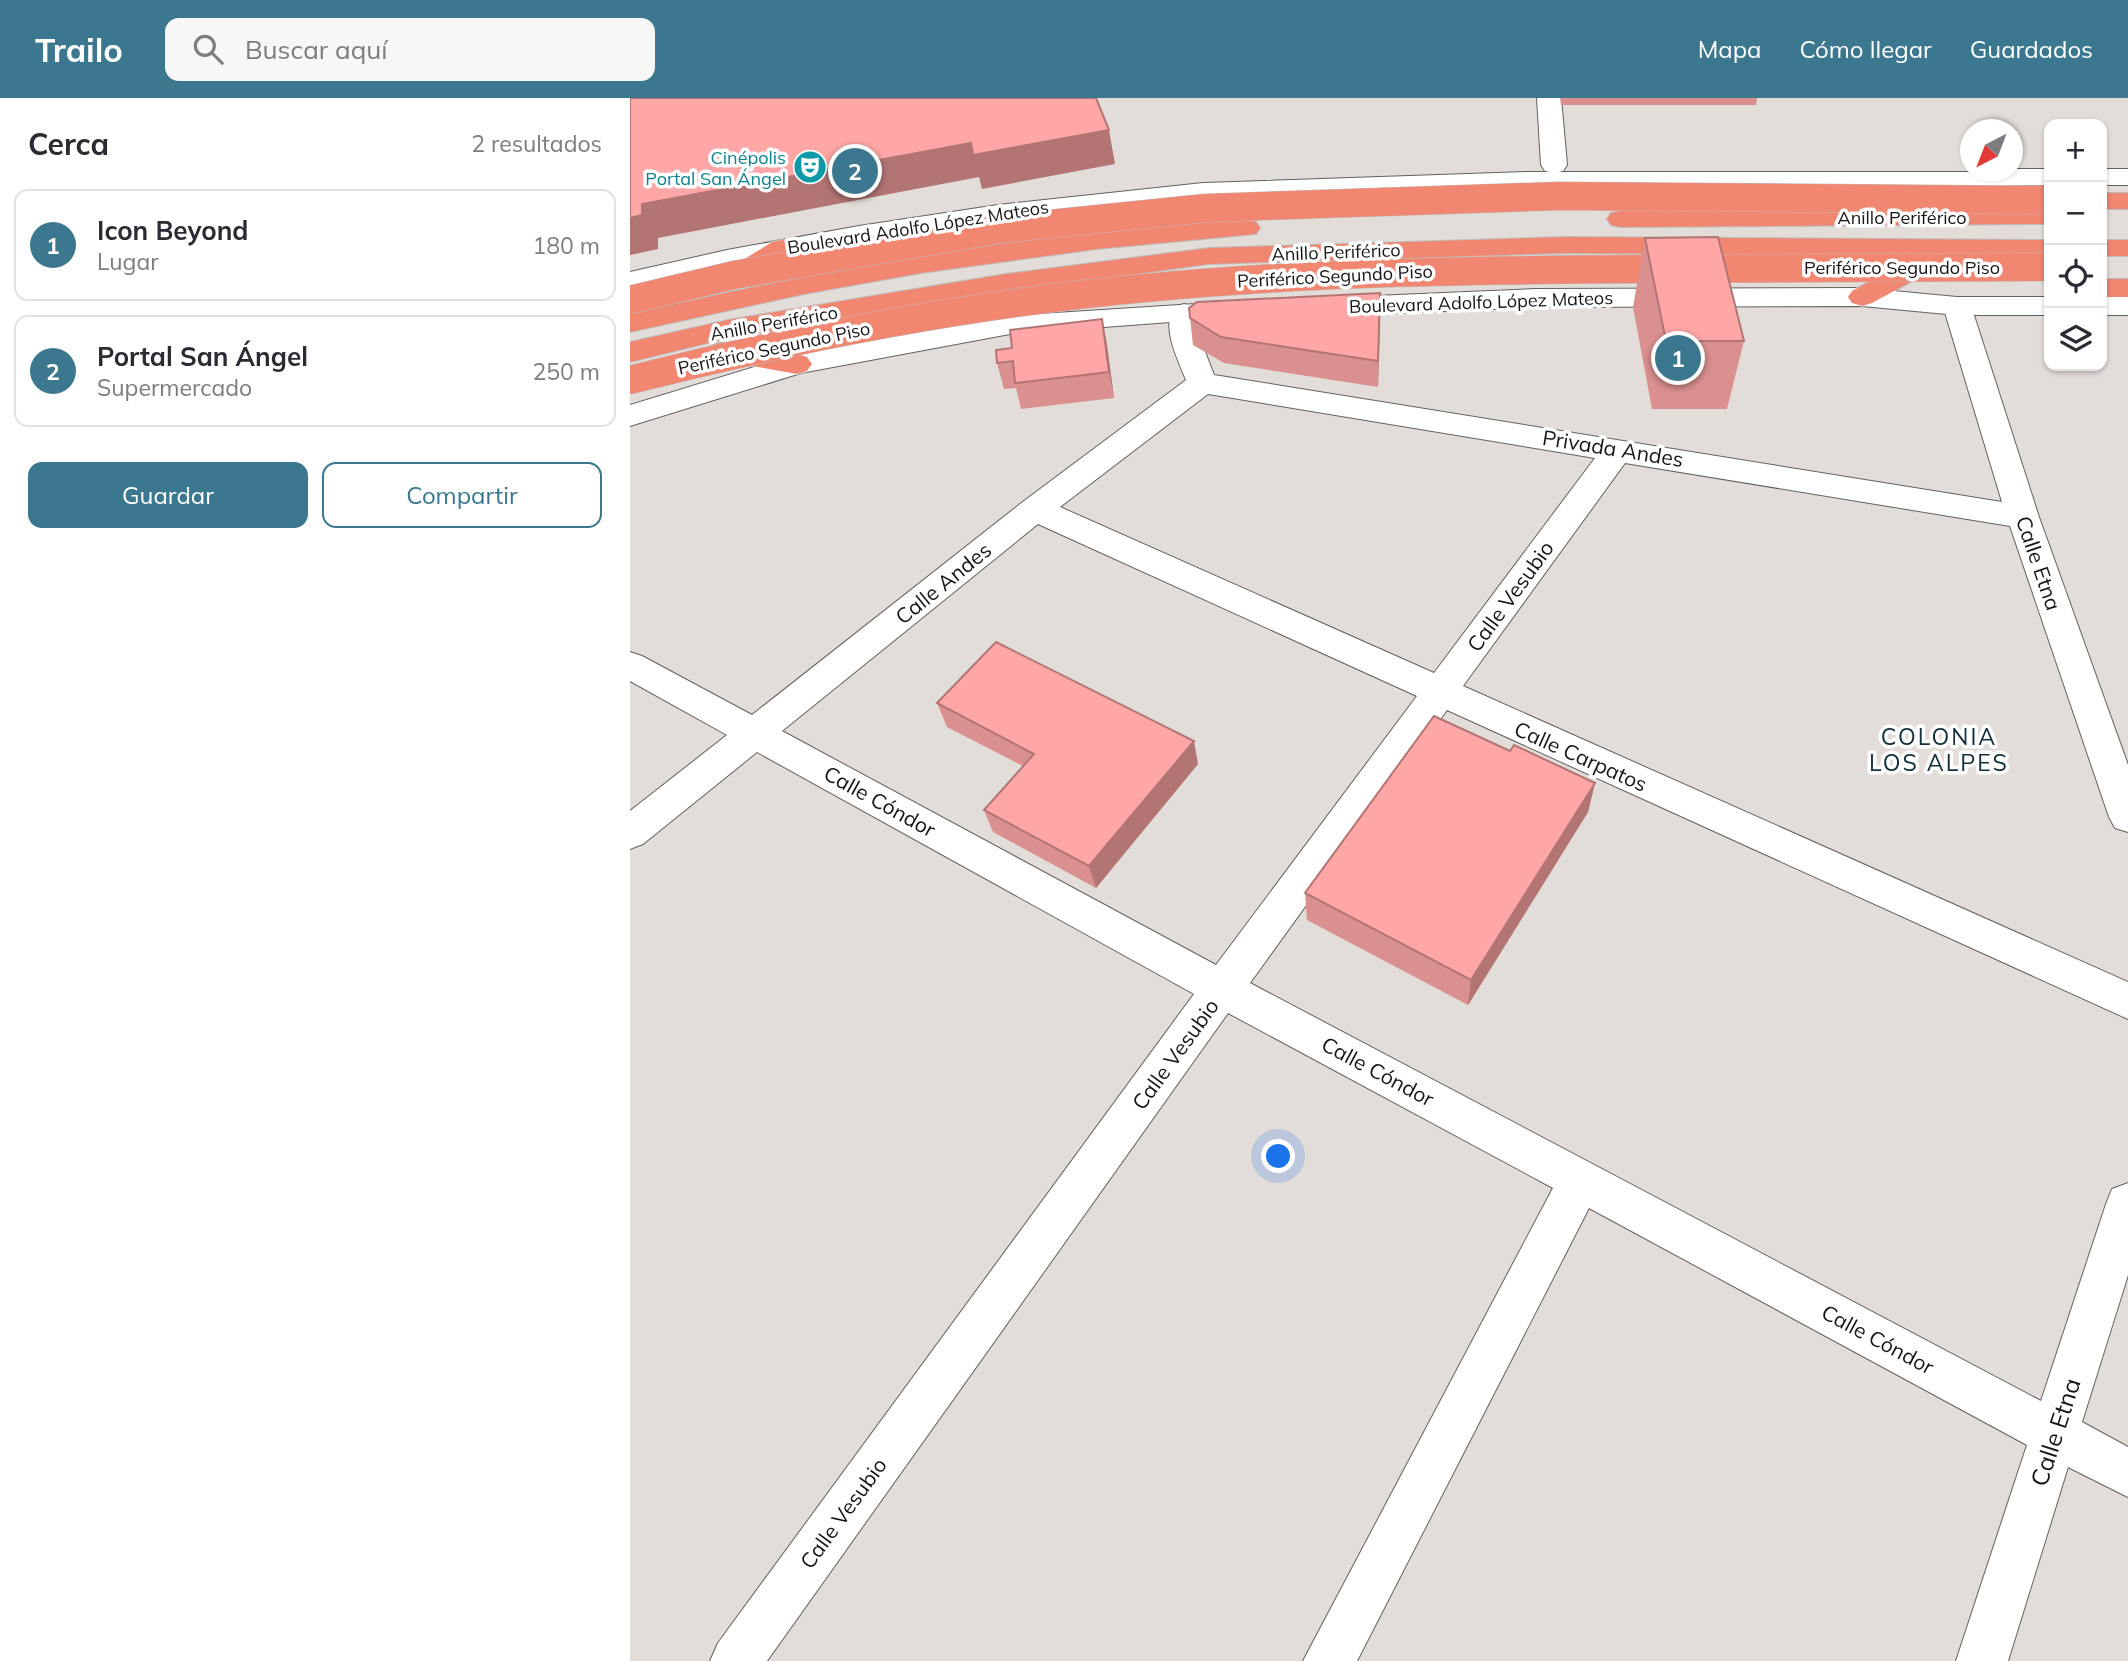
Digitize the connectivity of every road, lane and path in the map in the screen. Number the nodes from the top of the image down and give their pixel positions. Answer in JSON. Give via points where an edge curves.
{"nodes":[{"id":1,"x":1549,"y":98,"type":"edge"},
{"id":2,"x":1554,"y":165,"type":"dead end"},
{"id":3,"x":2044,"y":177,"type":"edge"},
{"id":4,"x":2107,"y":177,"type":"edge"},
{"id":5,"x":2128,"y":177,"type":"edge"},
{"id":6,"x":2044,"y":200,"type":"edge"},
{"id":7,"x":2107,"y":201,"type":"edge"},
{"id":8,"x":2128,"y":201,"type":"edge"},
{"id":9,"x":2044,"y":216,"type":"edge"},
{"id":10,"x":2107,"y":216,"type":"edge"},
{"id":11,"x":2128,"y":216,"type":"edge"},
{"id":12,"x":1951,"y":247,"type":"junction"},
{"id":13,"x":782,"y":248,"type":"junction"},
{"id":14,"x":2044,"y":248,"type":"edge"},
{"id":15,"x":2107,"y":248,"type":"edge"},
{"id":16,"x":2128,"y":248,"type":"edge"},
{"id":17,"x":2044,"y":267,"type":"edge"},
{"id":18,"x":2107,"y":267,"type":"edge"},
{"id":19,"x":2128,"y":267,"type":"edge"},
{"id":20,"x":630,"y":281,"type":"edge"},
{"id":21,"x":1214,"y":282,"type":"junction"},
{"id":22,"x":2044,"y":287,"type":"edge"},
{"id":23,"x":2107,"y":288,"type":"edge"},
{"id":24,"x":2128,"y":288,"type":"edge"},
{"id":25,"x":1862,"y":297,"type":"junction"},
{"id":26,"x":630,"y":300,"type":"edge"},
{"id":27,"x":1957,"y":306,"type":"junction"},
{"id":28,"x":2044,"y":306,"type":"edge"},
{"id":29,"x":2107,"y":306,"type":"edge"},
{"id":30,"x":2128,"y":306,"type":"edge"},
{"id":31,"x":1304,"y":308,"type":"edge"},
{"id":32,"x":1264,"y":310,"type":"edge"},
{"id":33,"x":678,"y":312,"type":"junction"},
{"id":34,"x":1184,"y":313,"type":"junction"},
{"id":35,"x":630,"y":323,"type":"edge"},
{"id":36,"x":669,"y":343,"type":"junction"},
{"id":37,"x":630,"y":352,"type":"edge"},
{"id":38,"x":797,"y":364,"type":"junction"},
{"id":39,"x":630,"y":380,"type":"edge"},
{"id":40,"x":1202,"y":383,"type":"junction"},
{"id":41,"x":630,"y":416,"type":"edge"},
{"id":42,"x":1618,"y":449,"type":"junction"},
{"id":43,"x":1035,"y":509,"type":"junction"},
{"id":44,"x":2023,"y":517,"type":"junction"},
{"id":45,"x":630,"y":665,"type":"edge"},
{"id":46,"x":1439,"y":692,"type":"junction"},
{"id":47,"x":758,"y":733,"type":"junction"},
{"id":48,"x":2128,"y":817,"type":"edge"},
{"id":49,"x":630,"y":832,"type":"edge"},
{"id":50,"x":1222,"y":989,"type":"junction"},
{"id":51,"x":2128,"y":1001,"type":"edge"},
{"id":52,"x":1581,"y":1179,"type":"junction"},
{"id":53,"x":2128,"y":1204,"type":"edge"},
{"id":54,"x":2054,"y":1434,"type":"junction"},
{"id":55,"x":2128,"y":1474,"type":"edge"},
{"id":56,"x":737,"y":1661,"type":"edge"},
{"id":57,"x":1329,"y":1661,"type":"edge"},
{"id":58,"x":1982,"y":1661,"type":"edge"}],
"edges":[{"from":1,"to":2,"type":"street"},
{"from":3,"to":13,"type":"street","name":"Boulevard Adolfo López Mateos","via":[[1527,180],[1203,191],[998,213]]},
{"from":4,"to":5,"type":"street"},
{"from":6,"to":26,"type":"highway","bridge":true,"via":[[1559,196],[1206,208],[1000,229],[734,275]]},
{"from":7,"to":8,"type":"highway"},
{"from":9,"to":33,"type":"highway","name":"Anillo Periférico","via":[[1563,220],[1210,229],[998,252]]},
{"from":10,"to":11,"type":"highway"},
{"from":12,"to":14,"type":"highway","name":"Anillo Periférico"},
{"from":12,"to":25,"type":"highway"},
{"from":12,"to":36,"type":"highway","name":"Anillo Periférico","via":[[1567,245],[1209,256],[1006,283]]},
{"from":13,"to":20,"type":"street","name":"Boulevard Adolfo López Mateos"},
{"from":13,"to":33,"type":"highway"},
{"from":15,"to":16,"type":"highway"},
{"from":17,"to":21,"type":"highway","name":"Periférico Segundo Piso","bridge":true,"via":[[1391,272]]},
{"from":18,"to":19,"type":"highway"},
{"from":21,"to":22,"type":"highway","bridge":true,"via":[[1339,295],[1871,285]]},
{"from":21,"to":39,"type":"highway","name":"Periférico Segundo Piso","bridge":true,"via":[[1009,305],[824,336]]},
{"from":23,"to":24,"type":"highway"},
{"from":25,"to":27,"type":"street","name":"Boulevard Adolfo López Mateos"},
{"from":25,"to":31,"type":"street","name":"Boulevard Adolfo López Mateos","via":[[1536,298]]},
{"from":27,"to":28,"type":"street","name":"Boulevard Adolfo López Mateos"},
{"from":27,"to":44,"type":"street","name":"Calle Etna"},
{"from":29,"to":30,"type":"street"},
{"from":32,"to":34,"type":"street"},
{"from":33,"to":35,"type":"highway","name":"Anillo Periférico"},
{"from":34,"to":38,"type":"street","via":[[1010,324]]},
{"from":34,"to":40,"type":"street","via":[[1186,341]]},
{"from":36,"to":37,"type":"highway","name":"Anillo Periférico"},
{"from":36,"to":38,"type":"highway"},
{"from":38,"to":41,"type":"street"},
{"from":40,"to":42,"type":"street","name":"Privada Andes"},
{"from":40,"to":43,"type":"street","name":"Calle Andes"},
{"from":42,"to":44,"type":"street","name":"Privada Andes"},
{"from":42,"to":46,"type":"street","name":"Calle Vesubio"},
{"from":43,"to":46,"type":"street","name":"Calle Carpatos"},
{"from":43,"to":47,"type":"street","name":"Calle Andes"},
{"from":44,"to":48,"type":"street","name":"Calle Etna"},
{"from":45,"to":47,"type":"street","name":"Calle Cóndor"},
{"from":46,"to":50,"type":"street","name":"Calle Vesubio"},
{"from":46,"to":51,"type":"street","name":"Calle Carpatos"},
{"from":47,"to":49,"type":"street","name":"Calle Andes"},
{"from":47,"to":50,"type":"street","name":"Calle Cóndor"},
{"from":50,"to":52,"type":"street","name":"Calle Cóndor"},
{"from":50,"to":56,"type":"street","name":"Calle Vesubio"},
{"from":52,"to":54,"type":"street","name":"Calle Cóndor"},
{"from":52,"to":57,"type":"street"},
{"from":53,"to":54,"type":"street","name":"Calle Etna"},
{"from":54,"to":55,"type":"street","name":"Calle Cóndor"},
{"from":54,"to":58,"type":"street","name":"Calle Etna"}]}
